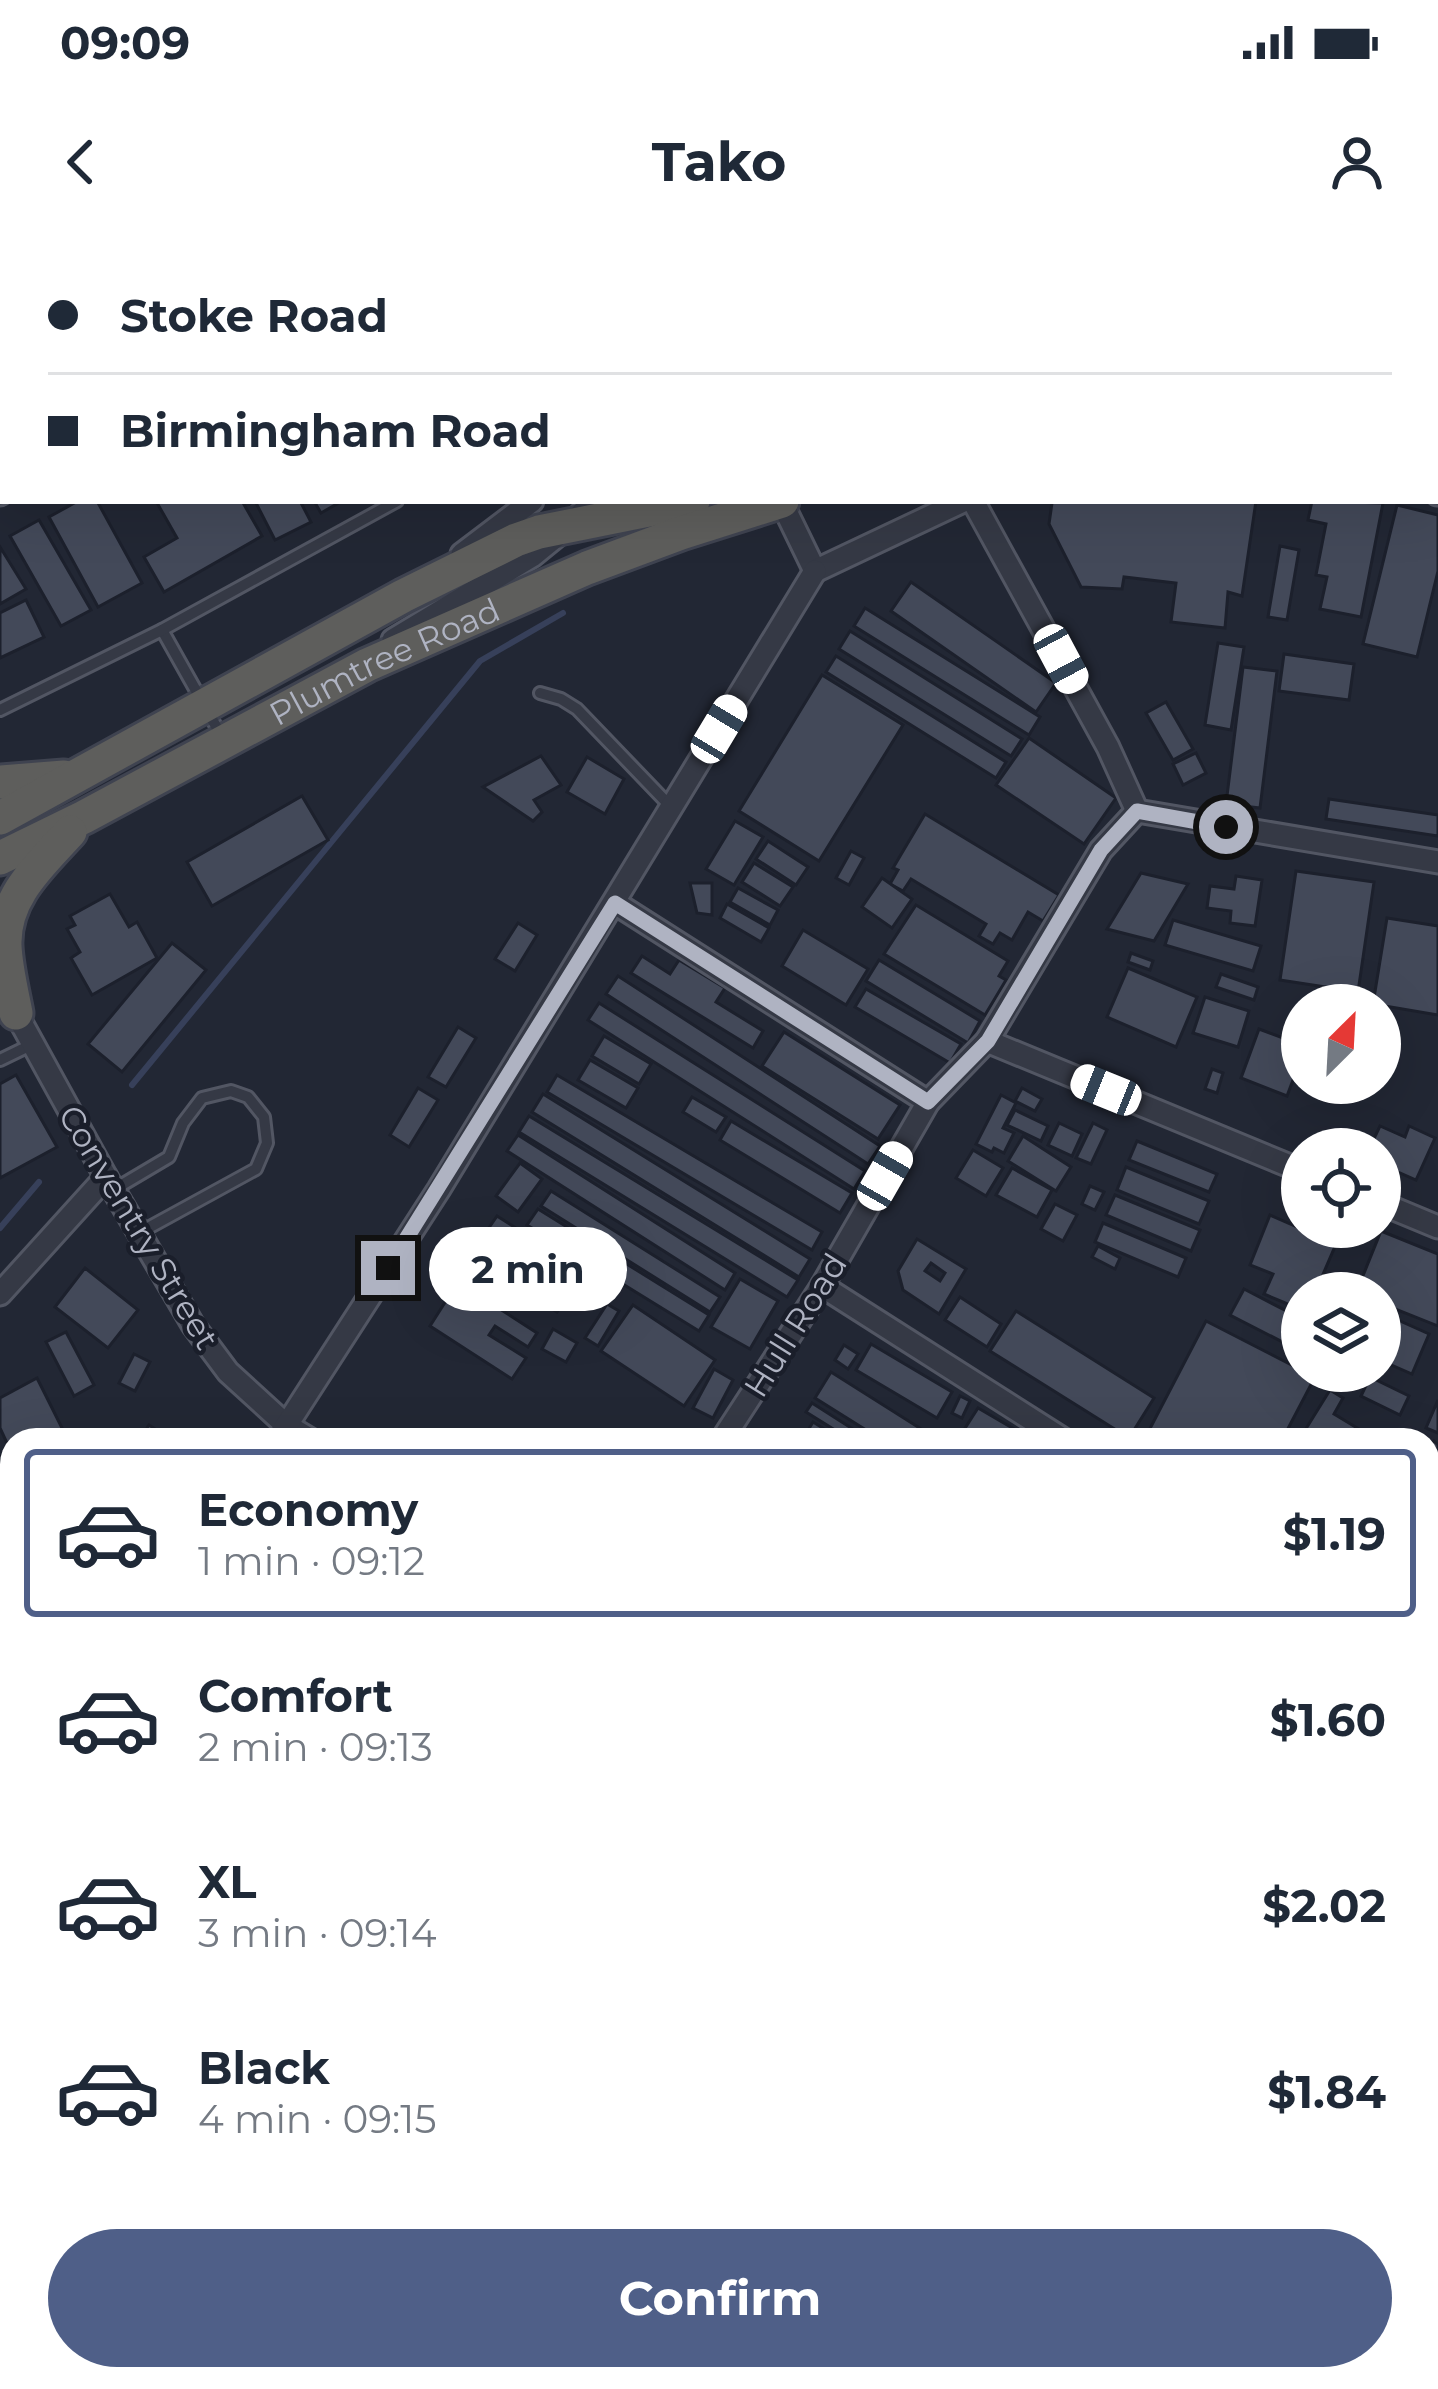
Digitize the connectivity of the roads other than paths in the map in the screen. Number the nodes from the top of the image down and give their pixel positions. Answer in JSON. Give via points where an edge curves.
{"nodes":[{"id":1,"x":392,"y":504,"type":"edge"},
{"id":2,"x":528,"y":504,"type":"edge"},
{"id":3,"x":665,"y":504,"type":"edge"},
{"id":4,"x":772,"y":504,"type":"edge"},
{"id":5,"x":783,"y":504,"type":"edge"},
{"id":6,"x":957,"y":504,"type":"edge"},
{"id":7,"x":975,"y":504,"type":"edge"},
{"id":8,"x":581,"y":513,"type":"edge"},
{"id":9,"x":815,"y":571,"type":"junction"},
{"id":10,"x":403,"y":596,"type":"junction"},
{"id":11,"x":162,"y":630,"type":"junction"},
{"id":12,"x":367,"y":665,"type":"junction"},
{"id":13,"x":540,"y":693,"type":"dead end"},
{"id":14,"x":203,"y":708,"type":"junction"},
{"id":15,"x":0,"y":710,"type":"edge"},
{"id":16,"x":224,"y":741,"type":"junction"},
{"id":17,"x":79,"y":776,"type":"junction"},
{"id":18,"x":0,"y":782,"type":"edge"},
{"id":19,"x":672,"y":808,"type":"junction"},
{"id":20,"x":1137,"y":811,"type":"junction"},
{"id":21,"x":84,"y":817,"type":"junction"},
{"id":22,"x":0,"y":818,"type":"edge"},
{"id":23,"x":0,"y":858,"type":"edge"},
{"id":24,"x":1438,"y":862,"type":"edge"},
{"id":25,"x":615,"y":903,"type":"junction"},
{"id":26,"x":5,"y":1000,"type":"edge"},
{"id":27,"x":988,"y":1041,"type":"junction"},
{"id":28,"x":33,"y":1044,"type":"junction"},
{"id":29,"x":0,"y":1060,"type":"edge"},
{"id":30,"x":928,"y":1102,"type":"junction"},
{"id":31,"x":1281,"y":1162,"type":"edge"},
{"id":32,"x":110,"y":1184,"type":"junction"},
{"id":33,"x":1401,"y":1212,"type":"edge"},
{"id":34,"x":1438,"y":1227,"type":"edge"},
{"id":35,"x":139,"y":1233,"type":"junction"},
{"id":36,"x":822,"y":1286,"type":"junction"},
{"id":37,"x":0,"y":1294,"type":"edge"},
{"id":38,"x":277,"y":1428,"type":"edge"},
{"id":39,"x":284,"y":1428,"type":"edge"},
{"id":40,"x":730,"y":1428,"type":"edge"},
{"id":41,"x":1045,"y":1428,"type":"edge"}],
"edges":[{"from":1,"to":11,"type":"lane"},
{"from":2,"to":10,"type":"street"},
{"from":3,"to":8,"type":"highway","name":"Plumtree Road"},
{"from":4,"to":12,"type":"highway","name":"Plumtree Road","via":[[587,568]]},
{"from":5,"to":9,"type":"street"},
{"from":6,"to":9,"type":"street"},
{"from":7,"to":20,"type":"street"},
{"from":8,"to":10,"type":"highway","name":"Plumtree Road"},
{"from":8,"to":12,"type":"street","via":[[532,556],[392,640]]},
{"from":9,"to":19,"type":"street"},
{"from":10,"to":14,"type":"highway","name":"Plumtree Road"},
{"from":11,"to":14,"type":"lane"},
{"from":11,"to":15,"type":"lane"},
{"from":12,"to":16,"type":"highway","name":"Plumtree Road"},
{"from":13,"to":19,"type":"lane","via":[[578,709]]},
{"from":14,"to":16,"type":"lane"},
{"from":14,"to":17,"type":"highway","name":"Plumtree Road"},
{"from":16,"to":21,"type":"highway","name":"Plumtree Road"},
{"from":17,"to":18,"type":"highway"},
{"from":17,"to":22,"type":"highway","name":"Plumtree Road"},
{"from":19,"to":25,"type":"street"},
{"from":20,"to":24,"type":"street"},
{"from":20,"to":27,"type":"street","name":"Hull Road","via":[[1101,850]]},
{"from":21,"to":23,"type":"highway","name":"Plumtree Road"},
{"from":21,"to":26,"type":"highway","via":[[14,901],[4,944]]},
{"from":25,"to":30,"type":"street"},
{"from":25,"to":39,"type":"street"},
{"from":26,"to":28,"type":"street","name":"Conventry Street"},
{"from":27,"to":30,"type":"street","name":"Hull Road"},
{"from":27,"to":31,"type":"street"},
{"from":28,"to":29,"type":"lane"},
{"from":28,"to":32,"type":"street","name":"Conventry Street"},
{"from":30,"to":36,"type":"street","name":"Hull Road"},
{"from":32,"to":35,"type":"street","name":"Conventry Street"},
{"from":32,"to":35,"type":"lane","via":[[169,1157],[202,1098],[231,1091],[264,1117],[267,1142],[256,1169]]},
{"from":32,"to":37,"type":"street"},
{"from":33,"to":34,"type":"street"},
{"from":35,"to":38,"type":"street","name":"Conventry Street","via":[[193,1325]]},
{"from":36,"to":40,"type":"street","name":"Hull Road"},
{"from":36,"to":41,"type":"street"}]}
